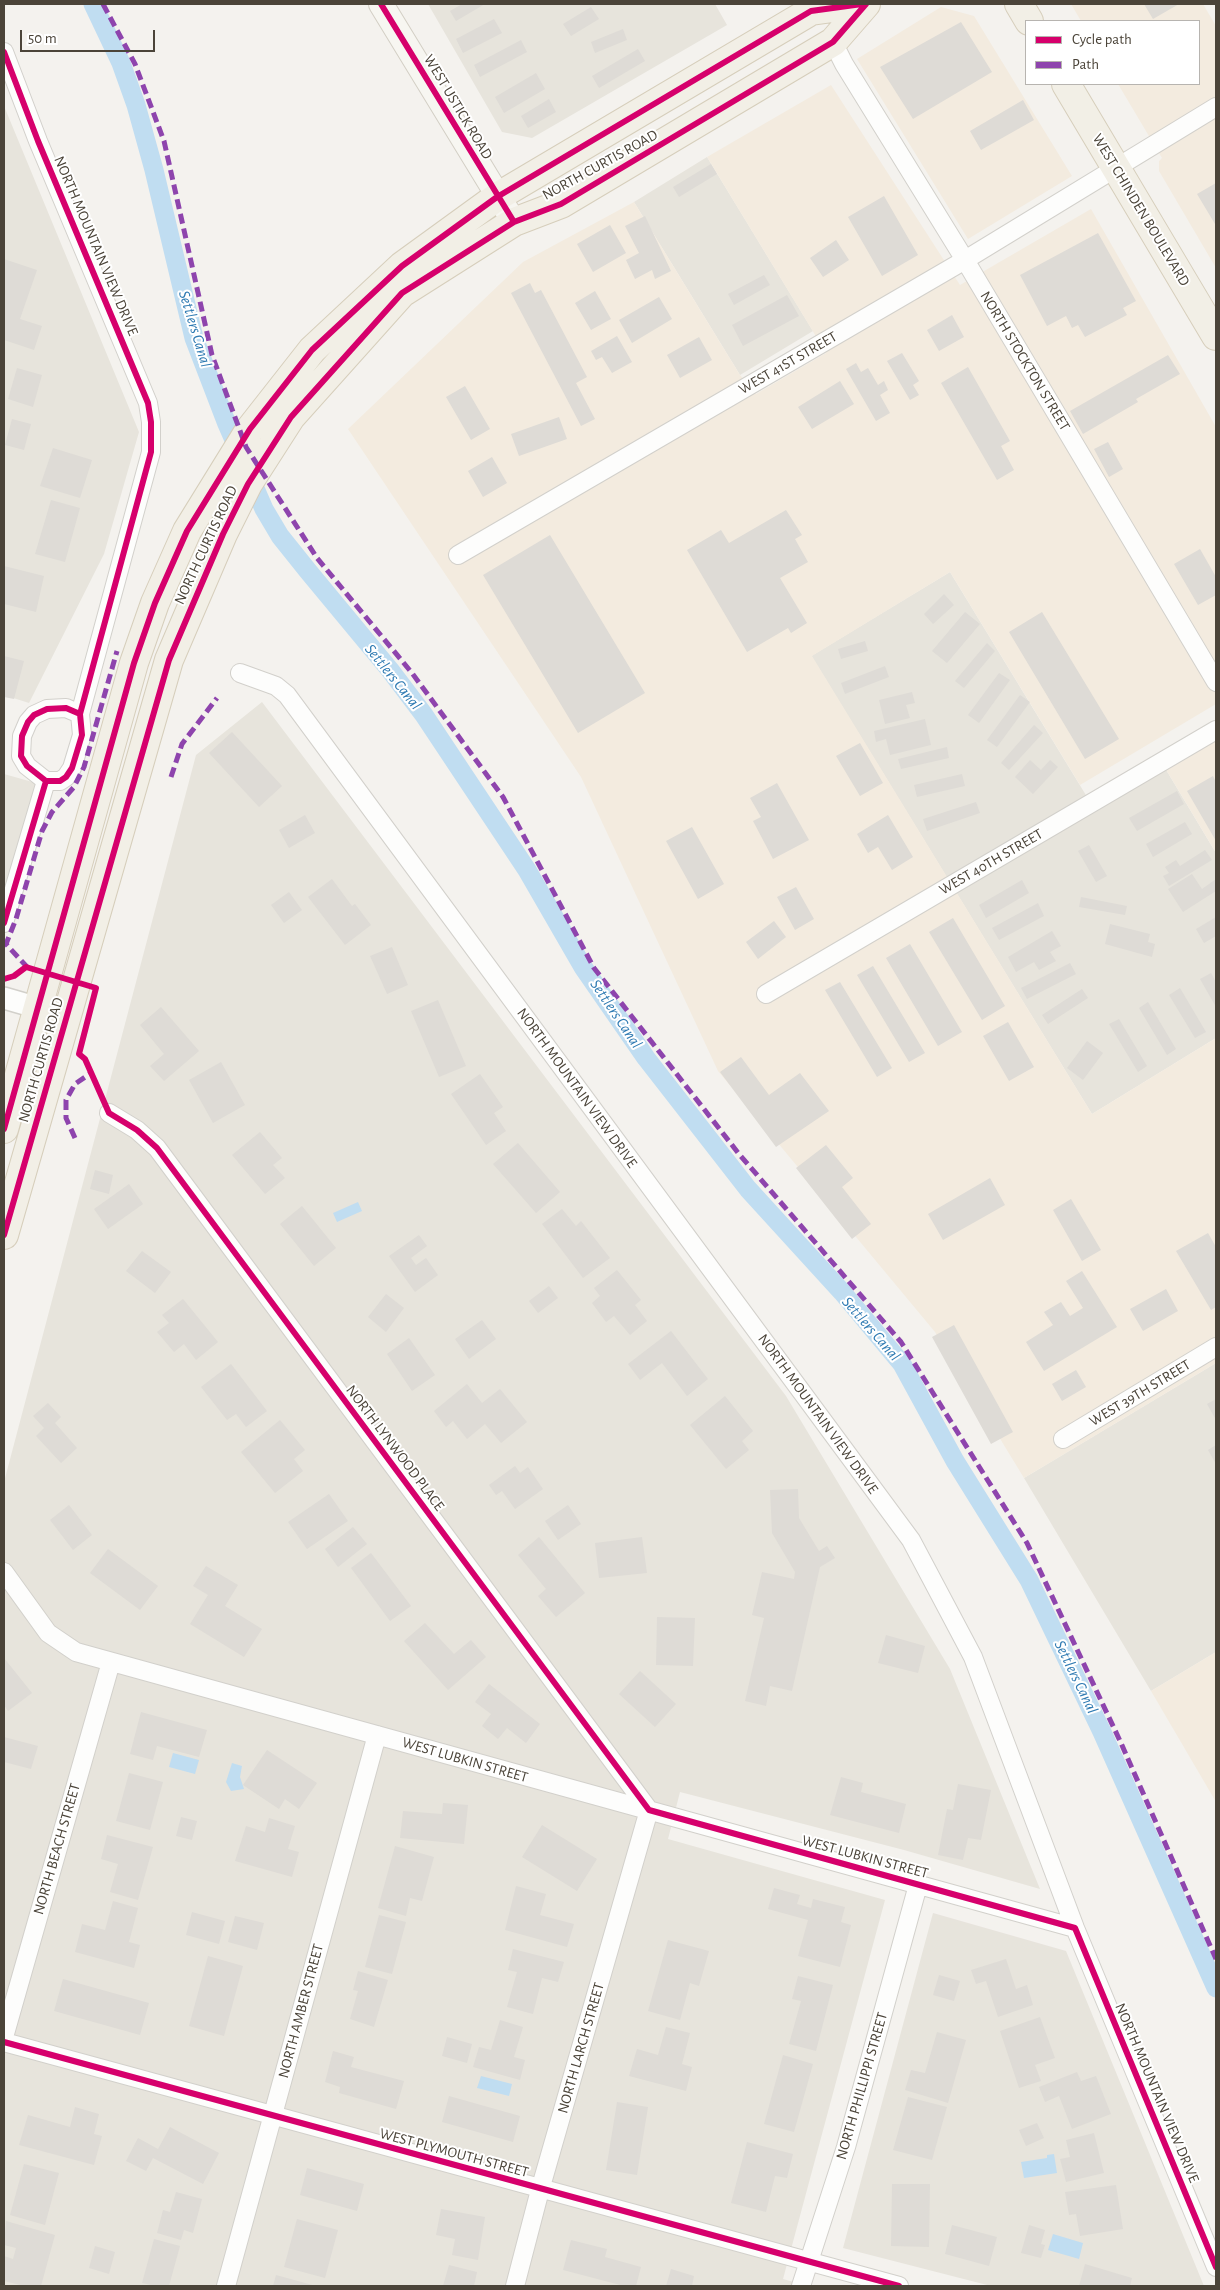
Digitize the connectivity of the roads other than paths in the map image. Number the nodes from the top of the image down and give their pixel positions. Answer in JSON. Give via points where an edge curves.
{"nodes":[{"id":1,"x":381,"y":4,"type":"edge"},
{"id":2,"x":864,"y":4,"type":"edge"},
{"id":3,"x":1019,"y":4,"type":"edge"},
{"id":4,"x":809,"y":8,"type":"edge"},
{"id":5,"x":1028,"y":20,"type":"edge"},
{"id":6,"x":833,"y":42,"type":"junction"},
{"id":7,"x":4,"y":52,"type":"edge"},
{"id":8,"x":1067,"y":85,"type":"edge"},
{"id":9,"x":1216,"y":107,"type":"edge"},
{"id":10,"x":1116,"y":167,"type":"junction"},
{"id":11,"x":497,"y":197,"type":"junction"},
{"id":12,"x":514,"y":222,"type":"junction"},
{"id":13,"x":965,"y":260,"type":"junction"},
{"id":14,"x":1216,"y":336,"type":"edge"},
{"id":15,"x":280,"y":410,"type":"junction"},
{"id":16,"x":458,"y":556,"type":"dead end"},
{"id":17,"x":240,"y":673,"type":"dead end"},
{"id":18,"x":1216,"y":682,"type":"edge"},
{"id":19,"x":80,"y":714,"type":"junction"},
{"id":20,"x":1216,"y":730,"type":"edge"},
{"id":21,"x":46,"y":781,"type":"junction"},
{"id":22,"x":4,"y":924,"type":"edge"},
{"id":23,"x":766,"y":994,"type":"dead end"},
{"id":24,"x":4,"y":998,"type":"edge"},
{"id":25,"x":38,"y":1008,"type":"junction"},
{"id":26,"x":66,"y":1016,"type":"junction"},
{"id":27,"x":109,"y":1113,"type":"dead end"},
{"id":28,"x":5,"y":1122,"type":"edge"},
{"id":29,"x":4,"y":1235,"type":"edge"},
{"id":30,"x":1216,"y":1347,"type":"edge"},
{"id":31,"x":1063,"y":1438,"type":"dead end"},
{"id":32,"x":4,"y":1572,"type":"edge"},
{"id":33,"x":111,"y":1662,"type":"junction"},
{"id":34,"x":377,"y":1735,"type":"junction"},
{"id":35,"x":649,"y":1810,"type":"junction"},
{"id":36,"x":918,"y":1885,"type":"junction"},
{"id":37,"x":1075,"y":1928,"type":"junction"},
{"id":38,"x":4,"y":2036,"type":"edge"},
{"id":39,"x":4,"y":2042,"type":"edge"},
{"id":40,"x":273,"y":2116,"type":"junction"},
{"id":41,"x":540,"y":2190,"type":"junction"},
{"id":42,"x":808,"y":2260,"type":"junction"},
{"id":43,"x":1216,"y":2267,"type":"edge"},
{"id":44,"x":226,"y":2286,"type":"edge"},
{"id":45,"x":515,"y":2286,"type":"edge"},
{"id":46,"x":801,"y":2286,"type":"edge"},
{"id":47,"x":899,"y":2286,"type":"edge"}],
"edges":[{"from":1,"to":11,"type":"main road","name":"WEST USTICK ROAD"},
{"from":2,"to":4,"type":"main road","name":"NORTH CURTIS ROAD"},
{"from":2,"to":6,"type":"main road","name":"NORTH CURTIS ROAD"},
{"from":3,"to":5,"type":"main road"},
{"from":4,"to":11,"type":"main road","name":"NORTH CURTIS ROAD"},
{"from":6,"to":12,"type":"main road","name":"NORTH CURTIS ROAD","via":[[561,204]]},
{"from":6,"to":13,"type":"street","name":"NORTH STOCKTON STREET"},
{"from":7,"to":19,"type":"street","name":"NORTH MOUNTAIN VIEW DRIVE","via":[[148,403],[152,429],[151,452]]},
{"from":8,"to":10,"type":"main road","name":"WEST CHINDEN BOULEVARD"},
{"from":9,"to":10,"type":"street","name":"WEST 41ST STREET"},
{"from":10,"to":13,"type":"street","name":"WEST 41ST STREET"},
{"from":10,"to":14,"type":"main road","name":"WEST CHINDEN BOULEVARD"},
{"from":11,"to":12,"type":"main road","name":"WEST USTICK ROAD"},
{"from":11,"to":15,"type":"main road","name":"NORTH CURTIS ROAD","via":[[402,266],[312,350]]},
{"from":12,"to":15,"type":"main road","name":"NORTH CURTIS ROAD","via":[[402,293]]},
{"from":13,"to":16,"type":"street","name":"WEST 41ST STREET"},
{"from":13,"to":18,"type":"street","name":"NORTH STOCKTON STREET"},
{"from":15,"to":25,"type":"main road","name":"NORTH CURTIS ROAD","via":[[250,429],[187,531],[155,603],[134,662]]},
{"from":15,"to":26,"type":"main road","name":"NORTH CURTIS ROAD","via":[[169,660]]},
{"from":17,"to":37,"type":"street","name":"NORTH MOUNTAIN VIEW DRIVE","via":[[276,686],[288,695],[911,1540],[973,1657]]},
{"from":19,"to":21,"type":"street","via":[[82,735],[72,768],[60,782]]},
{"from":19,"to":21,"type":"street","via":[[66,708],[46,709],[28,722],[22,736],[21,756],[26,766]]},
{"from":20,"to":23,"type":"street","name":"WEST 40TH STREET"},
{"from":21,"to":22,"type":"street"},
{"from":24,"to":25,"type":"street"},
{"from":25,"to":26,"type":"street"},
{"from":25,"to":28,"type":"main road","name":"NORTH CURTIS ROAD"},
{"from":26,"to":29,"type":"main road","name":"NORTH CURTIS ROAD"},
{"from":27,"to":35,"type":"street","name":"NORTH LYNWOOD PLACE","via":[[137,1130],[157,1148]]},
{"from":30,"to":31,"type":"street","name":"WEST 39TH STREET"},
{"from":32,"to":33,"type":"street","name":"WEST LUBKIN STREET","via":[[48,1634],[76,1652]]},
{"from":33,"to":34,"type":"street","name":"WEST LUBKIN STREET"},
{"from":33,"to":38,"type":"street","name":"NORTH BEACH STREET"},
{"from":34,"to":35,"type":"street","name":"WEST LUBKIN STREET"},
{"from":34,"to":40,"type":"street","name":"NORTH AMBER STREET"},
{"from":35,"to":36,"type":"street","name":"WEST LUBKIN STREET"},
{"from":35,"to":41,"type":"street","name":"NORTH LARCH STREET"},
{"from":36,"to":37,"type":"street","name":"WEST LUBKIN STREET"},
{"from":36,"to":42,"type":"street","name":"NORTH PHILLIPPI STREET","via":[[846,2147]]},
{"from":37,"to":43,"type":"street","name":"NORTH MOUNTAIN VIEW DRIVE"},
{"from":39,"to":40,"type":"street","name":"WEST PLYMOUTH STREET"},
{"from":40,"to":41,"type":"street","name":"WEST PLYMOUTH STREET"},
{"from":40,"to":44,"type":"street","name":"NORTH AMBER STREET"},
{"from":41,"to":42,"type":"street","name":"WEST PLYMOUTH STREET"},
{"from":41,"to":45,"type":"street","name":"NORTH LARCH STREET"},
{"from":42,"to":46,"type":"street","name":"NORTH PHILLIPPI STREET"},
{"from":42,"to":47,"type":"street","name":"WEST PLYMOUTH STREET"}]}
